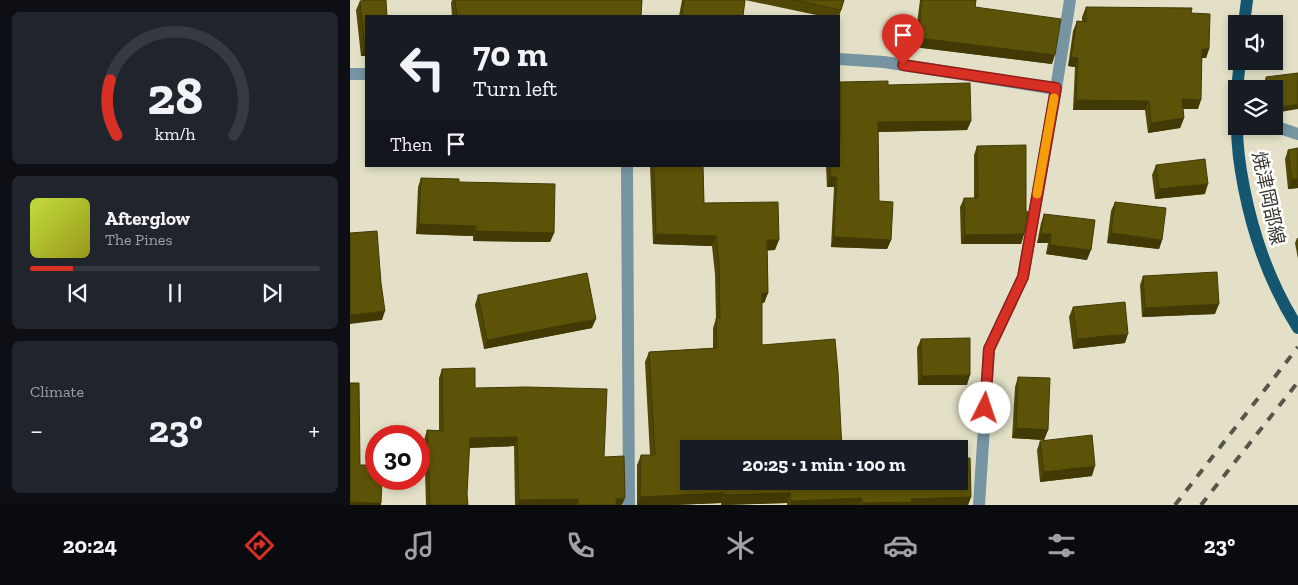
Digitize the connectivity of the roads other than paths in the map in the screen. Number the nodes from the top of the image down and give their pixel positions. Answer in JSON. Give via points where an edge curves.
{"nodes":[{"id":1,"x":1070,"y":0,"type":"edge"},
{"id":2,"x":1247,"y":0,"type":"edge"},
{"id":3,"x":1245,"y":15,"type":"edge"},
{"id":4,"x":840,"y":60,"type":"edge"},
{"id":5,"x":350,"y":74,"type":"edge"},
{"id":6,"x":365,"y":74,"type":"edge"},
{"id":7,"x":1056,"y":88,"type":"junction"},
{"id":8,"x":1283,"y":129,"type":"edge"},
{"id":9,"x":1298,"y":134,"type":"edge"},
{"id":10,"x":1238,"y":135,"type":"edge"},
{"id":11,"x":627,"y":167,"type":"edge"},
{"id":12,"x":1298,"y":328,"type":"edge"},
{"id":13,"x":629,"y":505,"type":"edge"},
{"id":14,"x":979,"y":505,"type":"edge"}],
"edges":[{"from":1,"to":7,"type":"street"},
{"from":2,"to":3,"type":"main road"},
{"from":4,"to":7,"type":"street","via":[[884,62]]},
{"from":5,"to":6,"type":"street"},
{"from":7,"to":14,"type":"street","via":[[1023,277],[989,349]]},
{"from":8,"to":9,"type":"street"},
{"from":10,"to":12,"type":"main road","name":"焼津岡部線","via":[[1252,224],[1263,260]]},
{"from":11,"to":13,"type":"street"}]}
